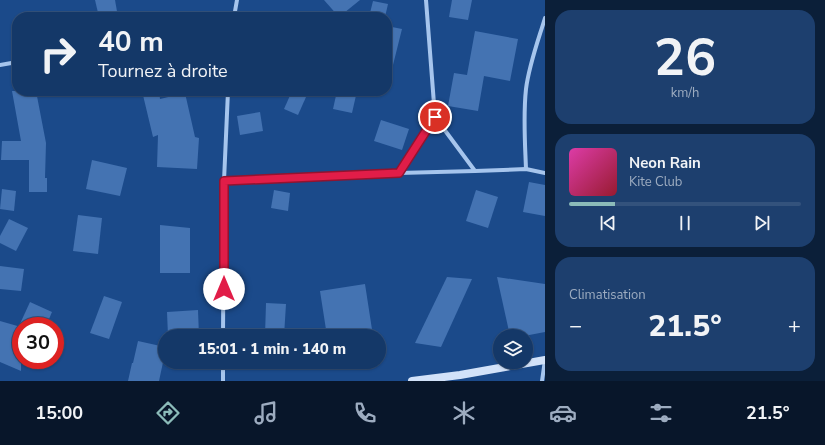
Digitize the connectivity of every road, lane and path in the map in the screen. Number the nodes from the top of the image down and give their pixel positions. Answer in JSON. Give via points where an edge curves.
{"nodes":[{"id":1,"x":236,"y":0,"type":"edge"},
{"id":2,"x":426,"y":0,"type":"edge"},
{"id":3,"x":235,"y":12,"type":"edge"},
{"id":4,"x":545,"y":18,"type":"edge"},
{"id":5,"x":12,"y":63,"type":"edge"},
{"id":6,"x":0,"y":65,"type":"edge"},
{"id":7,"x":228,"y":96,"type":"edge"},
{"id":8,"x":435,"y":117,"type":"junction"},
{"id":9,"x":526,"y":169,"type":"junction"},
{"id":10,"x":476,"y":171,"type":"junction"},
{"id":11,"x":399,"y":173,"type":"junction"},
{"id":12,"x":545,"y":173,"type":"edge"},
{"id":13,"x":224,"y":181,"type":"junction"},
{"id":14,"x":223,"y":329,"type":"edge"},
{"id":15,"x":545,"y":360,"type":"edge"},
{"id":16,"x":223,"y":369,"type":"edge"},
{"id":17,"x":223,"y":381,"type":"edge"},
{"id":18,"x":412,"y":381,"type":"edge"},
{"id":19,"x":542,"y":381,"type":"edge"}],
"edges":[{"from":1,"to":3,"type":"street"},
{"from":2,"to":8,"type":"street"},
{"from":4,"to":9,"type":"street","via":[[526,89]]},
{"from":5,"to":6,"type":"street"},
{"from":7,"to":13,"type":"street"},
{"from":8,"to":10,"type":"street"},
{"from":8,"to":11,"type":"street"},
{"from":9,"to":10,"type":"street"},
{"from":9,"to":12,"type":"street"},
{"from":10,"to":11,"type":"street"},
{"from":11,"to":13,"type":"street"},
{"from":13,"to":14,"type":"street"},
{"from":15,"to":18,"type":"main road"},
{"from":15,"to":19,"type":"street"},
{"from":16,"to":17,"type":"street"}]}
